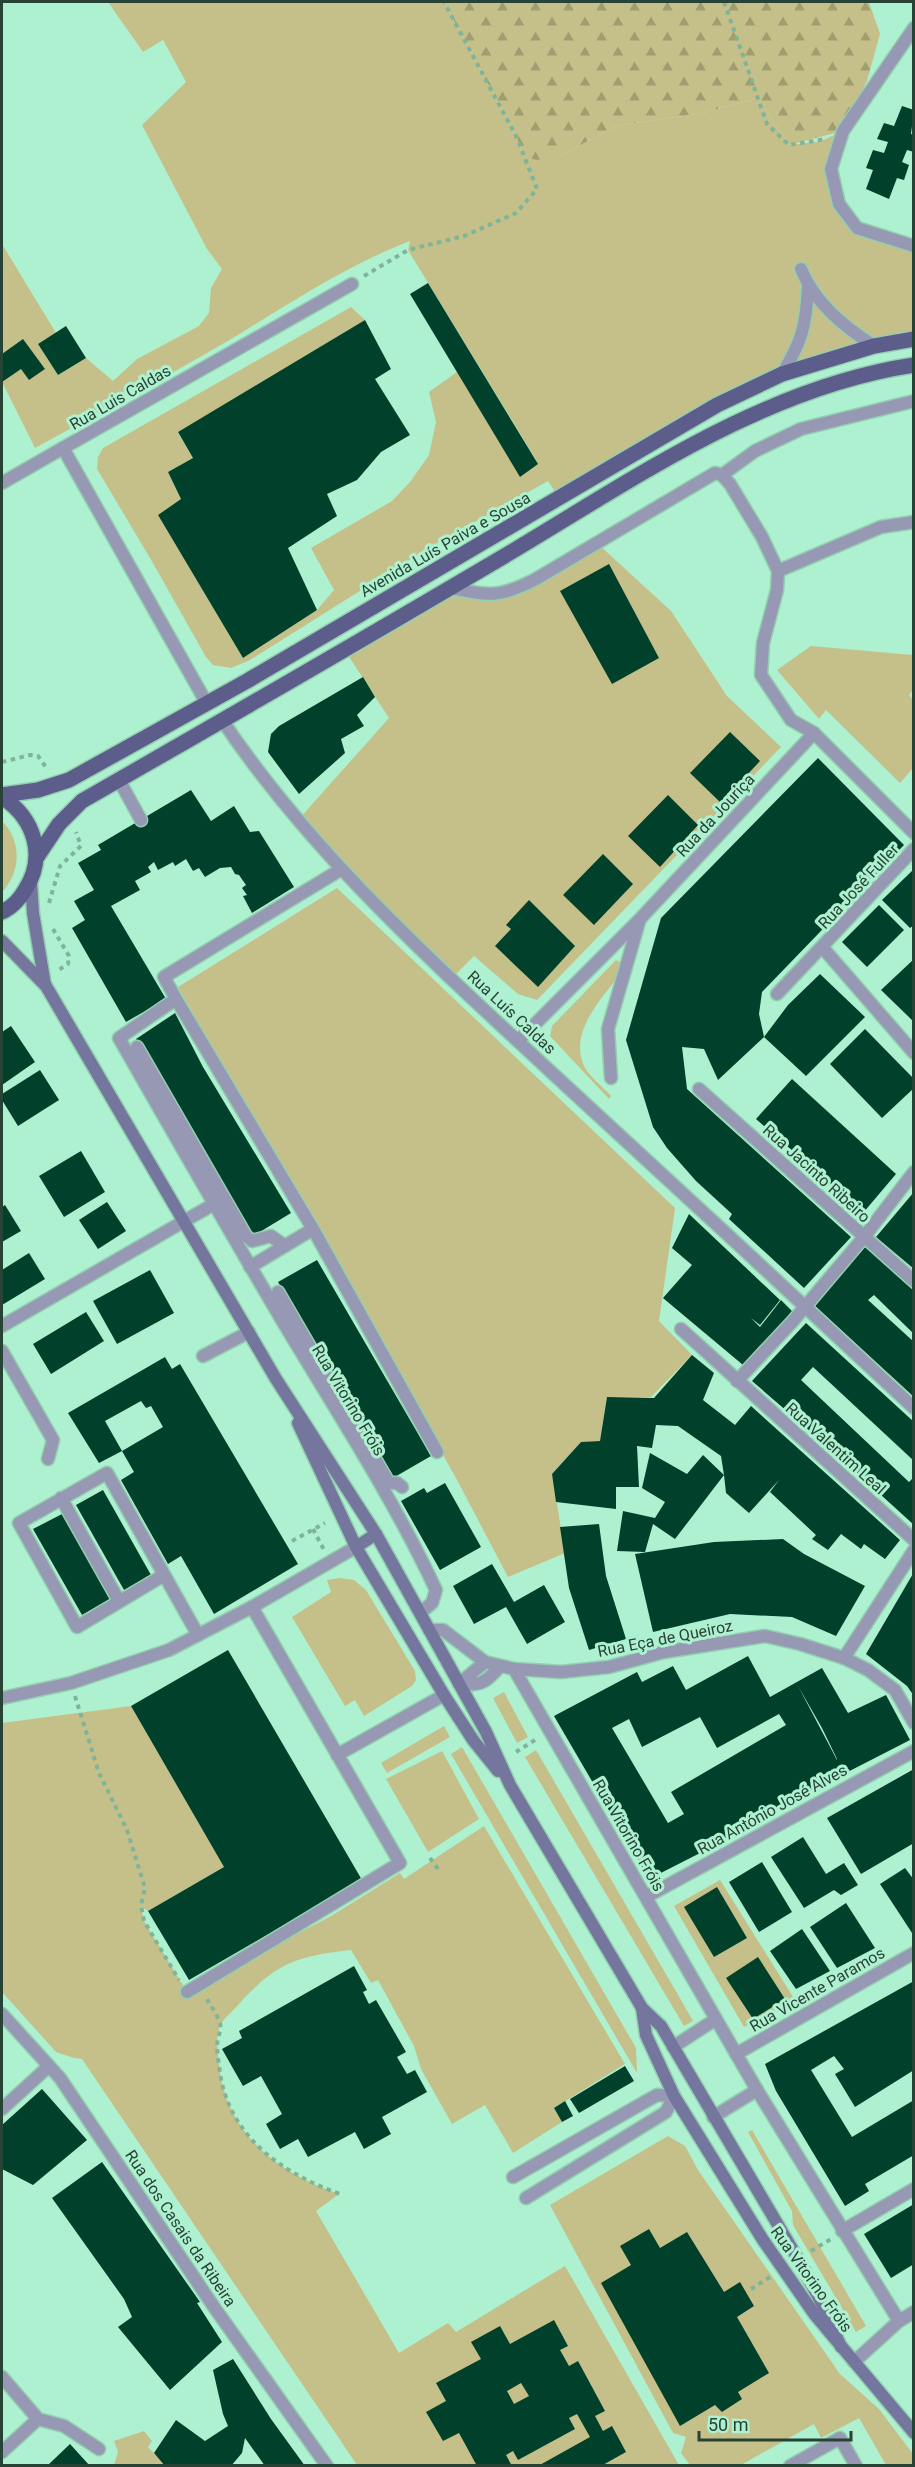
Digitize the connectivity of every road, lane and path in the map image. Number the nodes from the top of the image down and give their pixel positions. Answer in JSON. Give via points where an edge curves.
{"nodes":[{"id":1,"x":444,"y":2,"type":"edge"},
{"id":2,"x":724,"y":2,"type":"edge"},
{"id":3,"x":914,"y":28,"type":"edge"},
{"id":4,"x":843,"y":131,"type":"junction"},
{"id":5,"x":914,"y":246,"type":"edge"},
{"id":6,"x":801,"y":269,"type":"dead end"},
{"id":7,"x":352,"y":284,"type":"joint"},
{"id":8,"x":808,"y":287,"type":"junction"},
{"id":9,"x":914,"y":339,"type":"edge"},
{"id":10,"x":874,"y":346,"type":"junction"},
{"id":11,"x":914,"y":365,"type":"edge"},
{"id":12,"x":782,"y":374,"type":"junction"},
{"id":13,"x":914,"y":401,"type":"edge"},
{"id":14,"x":63,"y":448,"type":"junction"},
{"id":15,"x":722,"y":475,"type":"junction"},
{"id":16,"x":2,"y":483,"type":"edge"},
{"id":17,"x":914,"y":522,"type":"edge"},
{"id":18,"x":778,"y":571,"type":"junction"},
{"id":19,"x":450,"y":588,"type":"junction"},
{"id":20,"x":206,"y":702,"type":"junction"},
{"id":21,"x":222,"y":720,"type":"junction"},
{"id":22,"x":814,"y":733,"type":"junction"},
{"id":23,"x":119,"y":780,"type":"junction"},
{"id":24,"x":2,"y":796,"type":"edge"},
{"id":25,"x":141,"y":820,"type":"dead end"},
{"id":26,"x":914,"y":833,"type":"edge"},
{"id":27,"x":914,"y":849,"type":"edge"},
{"id":28,"x":37,"y":857,"type":"junction"},
{"id":29,"x":340,"y":870,"type":"junction"},
{"id":30,"x":31,"y":882,"type":"junction"},
{"id":31,"x":2,"y":912,"type":"edge"},
{"id":32,"x":640,"y":919,"type":"junction"},
{"id":33,"x":2,"y":941,"type":"edge"},
{"id":34,"x":823,"y":948,"type":"junction"},
{"id":35,"x":46,"y":986,"type":"junction"},
{"id":36,"x":777,"y":994,"type":"dead end"},
{"id":37,"x":176,"y":999,"type":"junction"},
{"id":38,"x":518,"y":1041,"type":"junction"},
{"id":39,"x":137,"y":1047,"type":"dead end"},
{"id":40,"x":914,"y":1053,"type":"edge"},
{"id":41,"x":611,"y":1078,"type":"dead end"},
{"id":42,"x":699,"y":1089,"type":"dead end"},
{"id":43,"x":914,"y":1172,"type":"edge"},
{"id":44,"x":214,"y":1204,"type":"junction"},
{"id":45,"x":185,"y":1221,"type":"junction"},
{"id":46,"x":313,"y":1229,"type":"junction"},
{"id":47,"x":864,"y":1237,"type":"junction"},
{"id":48,"x":285,"y":1246,"type":"junction"},
{"id":49,"x":250,"y":1267,"type":"junction"},
{"id":50,"x":914,"y":1281,"type":"edge"},
{"id":51,"x":278,"y":1292,"type":"dead end"},
{"id":52,"x":804,"y":1306,"type":"junction"},
{"id":53,"x":2,"y":1326,"type":"edge"},
{"id":54,"x":681,"y":1329,"type":"dead end"},
{"id":55,"x":249,"y":1332,"type":"junction"},
{"id":56,"x":2,"y":1351,"type":"edge"},
{"id":57,"x":203,"y":1356,"type":"dead end"},
{"id":58,"x":276,"y":1379,"type":"junction"},
{"id":59,"x":736,"y":1381,"type":"junction"},
{"id":60,"x":914,"y":1408,"type":"edge"},
{"id":61,"x":437,"y":1452,"type":"dead end"},
{"id":62,"x":48,"y":1459,"type":"dead end"},
{"id":63,"x":396,"y":1485,"type":"dead end"},
{"id":64,"x":61,"y":1498,"type":"junction"},
{"id":65,"x":325,"y":1523,"type":"dead end"},
{"id":66,"x":376,"y":1534,"type":"junction"},
{"id":67,"x":914,"y":1540,"type":"edge"},
{"id":68,"x":292,"y":1541,"type":"dead end"},
{"id":69,"x":356,"y":1547,"type":"junction"},
{"id":70,"x":914,"y":1550,"type":"edge"},
{"id":71,"x":164,"y":1575,"type":"junction"},
{"id":72,"x":119,"y":1601,"type":"junction"},
{"id":73,"x":252,"y":1607,"type":"junction"},
{"id":74,"x":420,"y":1613,"type":"junction"},
{"id":75,"x":429,"y":1630,"type":"junction"},
{"id":76,"x":198,"y":1635,"type":"junction"},
{"id":77,"x":844,"y":1658,"type":"junction"},
{"id":78,"x":485,"y":1662,"type":"junction"},
{"id":79,"x":500,"y":1666,"type":"junction"},
{"id":80,"x":514,"y":1669,"type":"junction"},
{"id":81,"x":71,"y":1683,"type":"junction"},
{"id":82,"x":459,"y":1684,"type":"junction"},
{"id":83,"x":444,"y":1695,"type":"junction"},
{"id":84,"x":2,"y":1698,"type":"edge"},
{"id":85,"x":914,"y":1723,"type":"edge"},
{"id":86,"x":535,"y":1740,"type":"dead end"},
{"id":87,"x":914,"y":1751,"type":"edge"},
{"id":88,"x":516,"y":1752,"type":"dead end"},
{"id":89,"x":337,"y":1755,"type":"junction"},
{"id":90,"x":510,"y":1785,"type":"junction"},
{"id":91,"x":430,"y":1858,"type":"dead end"},
{"id":92,"x":438,"y":1869,"type":"dead end"},
{"id":93,"x":646,"y":1897,"type":"junction"},
{"id":94,"x":914,"y":1953,"type":"edge"},
{"id":95,"x":199,"y":1985,"type":"junction"},
{"id":96,"x":187,"y":1992,"type":"joint"},
{"id":97,"x":642,"y":2008,"type":"junction"},
{"id":98,"x":2,"y":2014,"type":"edge"},
{"id":99,"x":716,"y":2019,"type":"junction"},
{"id":100,"x":673,"y":2046,"type":"junction"},
{"id":101,"x":736,"y":2054,"type":"junction"},
{"id":102,"x":49,"y":2066,"type":"junction"},
{"id":103,"x":693,"y":2083,"type":"junction"},
{"id":104,"x":757,"y":2090,"type":"junction"},
{"id":105,"x":674,"y":2096,"type":"junction"},
{"id":106,"x":2,"y":2109,"type":"edge"},
{"id":107,"x":713,"y":2117,"type":"junction"},
{"id":108,"x":513,"y":2177,"type":"dead end"},
{"id":109,"x":914,"y":2189,"type":"edge"},
{"id":110,"x":343,"y":2196,"type":"dead end"},
{"id":111,"x":526,"y":2198,"type":"dead end"},
{"id":112,"x":842,"y":2231,"type":"junction"},
{"id":113,"x":831,"y":2239,"type":"dead end"},
{"id":114,"x":805,"y":2255,"type":"dead end"},
{"id":115,"x":773,"y":2275,"type":"dead end"},
{"id":116,"x":751,"y":2289,"type":"dead end"},
{"id":117,"x":914,"y":2312,"type":"edge"},
{"id":118,"x":899,"y":2321,"type":"junction"},
{"id":119,"x":842,"y":2347,"type":"junction"},
{"id":120,"x":854,"y":2362,"type":"junction"},
{"id":121,"x":2,"y":2377,"type":"edge"},
{"id":122,"x":38,"y":2419,"type":"junction"},
{"id":123,"x":914,"y":2433,"type":"edge"},
{"id":124,"x":99,"y":2449,"type":"dead end"},
{"id":125,"x":2,"y":2452,"type":"edge"},
{"id":126,"x":327,"y":2466,"type":"edge"},
{"id":127,"x":790,"y":2466,"type":"edge"},
{"id":128,"x":856,"y":2466,"type":"edge"}],
"edges":[{"from":1,"to":7,"type":"path","via":[[517,138],[537,189],[516,213],[464,236],[408,250]]},
{"from":2,"to":4,"type":"path","via":[[767,124],[789,145],[821,141]]},
{"from":3,"to":4,"type":"street"},
{"from":4,"to":5,"type":"street","via":[[831,169],[839,204],[857,228]]},
{"from":6,"to":8,"type":"street"},
{"from":7,"to":14,"type":"street","name":"Rua Luis Caldas"},
{"from":8,"to":10,"type":"street","via":[[846,328]]},
{"from":8,"to":12,"type":"street","via":[[806,322],[798,348]]},
{"from":9,"to":10,"type":"main road","name":"Avenida Luís Paiva e Sousa"},
{"from":10,"to":12,"type":"main road","name":"Avenida Luís Paiva e Sousa"},
{"from":11,"to":19,"type":"main road","via":[[879,370],[787,400],[733,424]]},
{"from":12,"to":20,"type":"main road","name":"Avenida Luís Paiva e Sousa","via":[[717,405]]},
{"from":13,"to":15,"type":"street","via":[[801,429],[755,451]]},
{"from":14,"to":16,"type":"street"},
{"from":14,"to":20,"type":"street","name":"Rua Luis Caldas"},
{"from":15,"to":18,"type":"street","via":[[762,537]]},
{"from":15,"to":19,"type":"street","via":[[716,473],[509,593],[490,595]]},
{"from":17,"to":18,"type":"street","via":[[881,527]]},
{"from":18,"to":22,"type":"street","via":[[763,643],[761,675],[791,720]]},
{"from":19,"to":21,"type":"main road"},
{"from":20,"to":24,"type":"main road","name":"Avenida Luís Paiva e Sousa","via":[[69,780]]},
{"from":21,"to":23,"type":"main road"},
{"from":21,"to":29,"type":"street","name":"Rua Luís Caldas","via":[[267,785]]},
{"from":22,"to":26,"type":"street"},
{"from":22,"to":32,"type":"street","name":"Rua da Jouriça"},
{"from":23,"to":25,"type":"street"},
{"from":23,"to":28,"type":"main road","via":[[82,801],[59,824]]},
{"from":24,"to":28,"type":"main road","via":[[27,821],[35,838]]},
{"from":27,"to":34,"type":"street","name":"Rua José Fuller"},
{"from":28,"to":30,"type":"main road"},
{"from":29,"to":37,"type":"street","via":[[164,977]]},
{"from":29,"to":38,"type":"street","name":"Rua Luís Caldas"},
{"from":30,"to":31,"type":"main road","via":[[21,898]]},
{"from":30,"to":35,"type":"main road","name":"Rua Vitorino Fróis"},
{"from":32,"to":38,"type":"street","name":"Rua da Jouriça"},
{"from":32,"to":41,"type":"street","name":"Rua da Jouriça","via":[[608,1029]]},
{"from":33,"to":35,"type":"main road","name":"Rua Vitorino Fróis"},
{"from":34,"to":36,"type":"street"},
{"from":34,"to":40,"type":"street","name":"Rua José Fuller"},
{"from":35,"to":45,"type":"main road","name":"Rua Vitorino Fróis"},
{"from":37,"to":44,"type":"street","name":"Rua Vitorino Fróis","via":[[119,1038]]},
{"from":37,"to":46,"type":"street"},
{"from":38,"to":52,"type":"street","name":"Rua Luís Caldas"},
{"from":39,"to":48,"type":"street","via":[[246,1236],[252,1240],[271,1236]]},
{"from":42,"to":47,"type":"street","name":"Rua Jacinto Ribeiro"},
{"from":43,"to":47,"type":"street"},
{"from":44,"to":45,"type":"street"},
{"from":44,"to":49,"type":"street","name":"Rua Vitorino Fróis"},
{"from":45,"to":53,"type":"street"},
{"from":45,"to":55,"type":"main road","name":"Rua Vitorino Fróis"},
{"from":46,"to":48,"type":"street"},
{"from":46,"to":61,"type":"street"},
{"from":47,"to":50,"type":"street","name":"Rua Jacinto Ribeiro"},
{"from":47,"to":52,"type":"street"},
{"from":48,"to":49,"type":"street"},
{"from":49,"to":74,"type":"street","name":"Rua Vitorino Fróis","via":[[391,1502],[425,1567],[436,1590],[432,1604]]},
{"from":51,"to":63,"type":"street"},
{"from":52,"to":59,"type":"street"},
{"from":52,"to":60,"type":"street","name":"Rua Luís Caldas"},
{"from":54,"to":59,"type":"street","name":"Rua Valentim Leal"},
{"from":55,"to":57,"type":"street"},
{"from":55,"to":58,"type":"main road","name":"Rua Vitorino Fróis"},
{"from":56,"to":62,"type":"street","via":[[53,1440]]},
{"from":58,"to":66,"type":"main road","name":"Rua Vitorino Fróis"},
{"from":58,"to":69,"type":"main road","name":"Rua Vitorino Fróis"},
{"from":59,"to":67,"type":"street","name":"Rua Valentim Leal"},
{"from":64,"to":71,"type":"street","via":[[106,1473]]},
{"from":64,"to":72,"type":"street"},
{"from":64,"to":72,"type":"street","via":[[19,1523],[77,1627]]},
{"from":65,"to":68,"type":"path"},
{"from":66,"to":69,"type":"main road"},
{"from":66,"to":74,"type":"main road","name":"Rua Vitorino Fróis"},
{"from":69,"to":73,"type":"street"},
{"from":69,"to":83,"type":"main road","name":"Rua Vitorino Fróis"},
{"from":70,"to":77,"type":"street"},
{"from":71,"to":72,"type":"street"},
{"from":71,"to":76,"type":"street"},
{"from":73,"to":76,"type":"street"},
{"from":73,"to":89,"type":"street"},
{"from":74,"to":75,"type":"main road","name":"Rua Vitorino Fróis"},
{"from":75,"to":78,"type":"street","name":"Rua Eça de Queiroz","via":[[443,1630]]},
{"from":75,"to":82,"type":"main road","name":"Rua Vitorino Fróis"},
{"from":76,"to":81,"type":"street","via":[[169,1650]]},
{"from":77,"to":80,"type":"street","name":"Rua Eça de Queiroz","via":[[765,1636],[664,1652],[609,1667],[561,1672]]},
{"from":77,"to":85,"type":"street","name":"Rua Eça de Queiroz","via":[[895,1690]]},
{"from":78,"to":79,"type":"street","name":"Rua Eça de Queiroz"},
{"from":78,"to":82,"type":"street"},
{"from":79,"to":80,"type":"street","name":"Rua Eça de Queiroz"},
{"from":79,"to":82,"type":"street","via":[[476,1686]]},
{"from":80,"to":93,"type":"street","name":"Rua Vitorino Fróis"},
{"from":81,"to":84,"type":"street"},
{"from":81,"to":96,"type":"path","via":[[99,1773],[127,1830],[145,1888],[141,1905],[144,1921]]},
{"from":82,"to":83,"type":"main road"},
{"from":82,"to":90,"type":"main road","name":"Rua Vitorino Fróis"},
{"from":83,"to":89,"type":"street"},
{"from":83,"to":90,"type":"main road","name":"Rua Vitorino Fróis","via":[[473,1740]]},
{"from":86,"to":88,"type":"path"},
{"from":87,"to":93,"type":"street","name":"Rua António José Alves"},
{"from":89,"to":95,"type":"street","via":[[400,1863]]},
{"from":90,"to":97,"type":"main road","name":"Rua Vitorino Fróis"},
{"from":91,"to":92,"type":"path"},
{"from":93,"to":99,"type":"street","name":"Rua Vitorino Fróis"},
{"from":94,"to":101,"type":"street","name":"Rua Vicente Paramos"},
{"from":95,"to":96,"type":"street"},
{"from":95,"to":110,"type":"path","via":[[220,2024],[220,2075],[228,2103],[244,2131],[265,2155],[290,2173]]},
{"from":97,"to":100,"type":"main road","name":"Rua Vitorino Fróis","via":[[661,2026]]},
{"from":97,"to":105,"type":"main road","name":"Rua Vitorino Fróis","via":[[646,2035]]},
{"from":98,"to":102,"type":"street","name":"Rua dos Casais da Ribeira"},
{"from":99,"to":100,"type":"street"},
{"from":99,"to":101,"type":"street","name":"Rua Vitorino Fróis"},
{"from":100,"to":103,"type":"main road","name":"Rua Vitorino Fróis"},
{"from":101,"to":104,"type":"street","name":"Rua Vitorino Fróis"},
{"from":102,"to":106,"type":"street"},
{"from":102,"to":126,"type":"street","name":"Rua dos Casais da Ribeira"},
{"from":103,"to":105,"type":"main road"},
{"from":103,"to":107,"type":"main road","name":"Rua Vitorino Fróis"},
{"from":104,"to":107,"type":"street"},
{"from":104,"to":112,"type":"street","name":"Rua Vitorino Fróis"},
{"from":105,"to":108,"type":"street","via":[[657,2096]]},
{"from":105,"to":111,"type":"street","via":[[666,2112]]},
{"from":105,"to":119,"type":"main road","name":"Rua Vitorino Fróis","via":[[763,2240]]},
{"from":107,"to":119,"type":"main road","name":"Rua Vitorino Fróis","via":[[798,2259]]},
{"from":109,"to":112,"type":"street"},
{"from":112,"to":118,"type":"street","name":"Rua Vitorino Fróis"},
{"from":113,"to":114,"type":"path"},
{"from":115,"to":116,"type":"path"},
{"from":117,"to":118,"type":"street"},
{"from":118,"to":120,"type":"street"},
{"from":119,"to":120,"type":"main road","name":"Rua Vitorino Fróis"},
{"from":120,"to":123,"type":"main road","name":"Rua Vitorino Fróis"},
{"from":121,"to":122,"type":"street"},
{"from":122,"to":124,"type":"street","via":[[64,2426]]},
{"from":122,"to":125,"type":"street"},
{"from":127,"to":128,"type":"street","via":[[840,2438]]}]}
